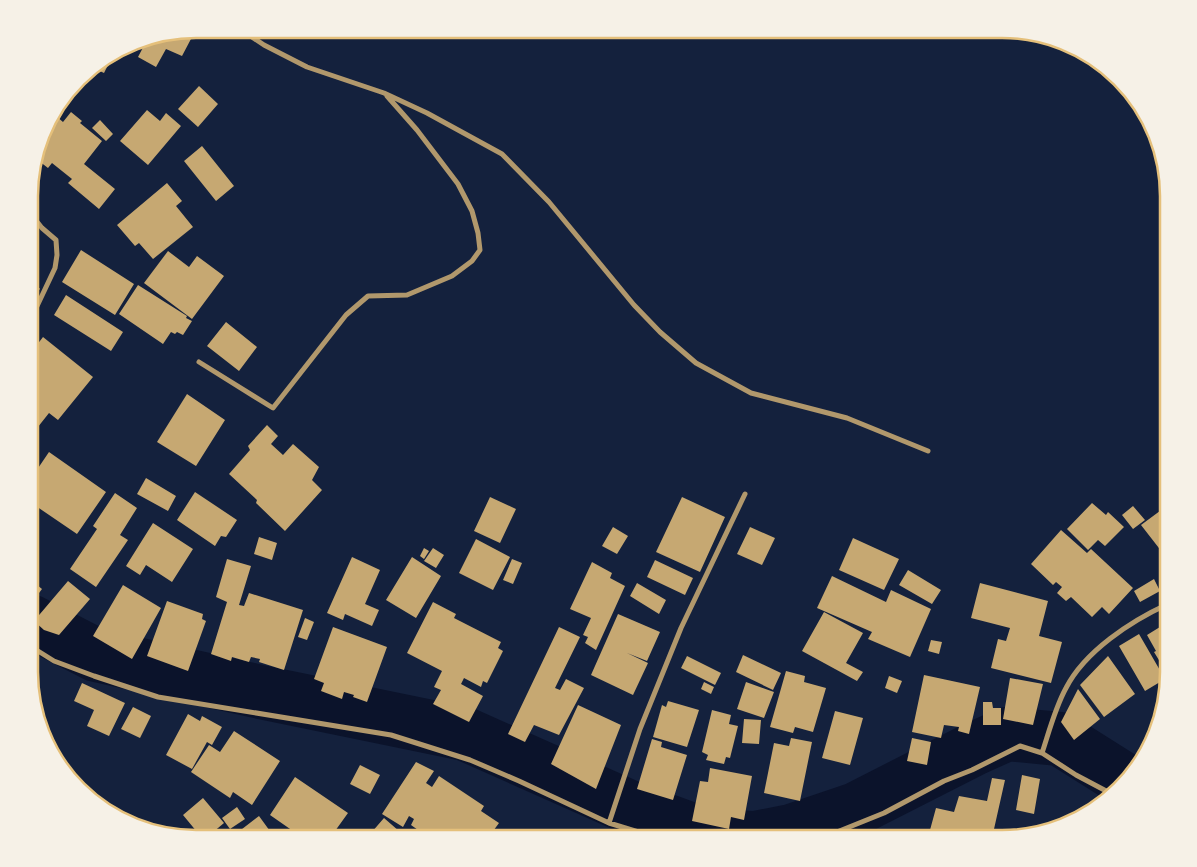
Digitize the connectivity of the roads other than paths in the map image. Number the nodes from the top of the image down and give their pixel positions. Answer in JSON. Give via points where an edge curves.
{"nodes":[{"id":1,"x":254,"y":38,"type":"edge"},
{"id":2,"x":384,"y":93,"type":"junction"},
{"id":3,"x":38,"y":223,"type":"edge"},
{"id":4,"x":38,"y":303,"type":"edge"},
{"id":5,"x":199,"y":362,"type":"dead end"},
{"id":6,"x":928,"y":451,"type":"dead end"},
{"id":7,"x":745,"y":494,"type":"dead end"},
{"id":8,"x":1159,"y":609,"type":"edge"},
{"id":9,"x":38,"y":651,"type":"edge"},
{"id":10,"x":1042,"y":753,"type":"junction"},
{"id":11,"x":1106,"y":790,"type":"edge"},
{"id":12,"x":609,"y":823,"type":"junction"},
{"id":13,"x":630,"y":830,"type":"edge"},
{"id":14,"x":843,"y":830,"type":"edge"}],
"edges":[{"from":1,"to":2,"type":"street","via":[[307,67]]},
{"from":2,"to":5,"type":"street","via":[[458,184],[472,211],[480,250],[472,261],[452,276],[407,295],[368,296],[346,316],[273,408]]},
{"from":2,"to":6,"type":"street","via":[[502,154],[549,202],[634,305],[696,363],[751,393],[847,418]]},
{"from":3,"to":4,"type":"street","via":[[56,240],[57,255]]},
{"from":7,"to":12,"type":"street","via":[[681,628],[640,730]]},
{"from":8,"to":10,"type":"street","via":[[1104,644],[1080,666],[1066,688]]},
{"from":9,"to":12,"type":"street","via":[[54,661],[158,697],[391,735],[470,760]]},
{"from":10,"to":11,"type":"street"},
{"from":10,"to":14,"type":"street","via":[[1020,746],[944,781],[884,814]]},
{"from":12,"to":13,"type":"street"}]}
